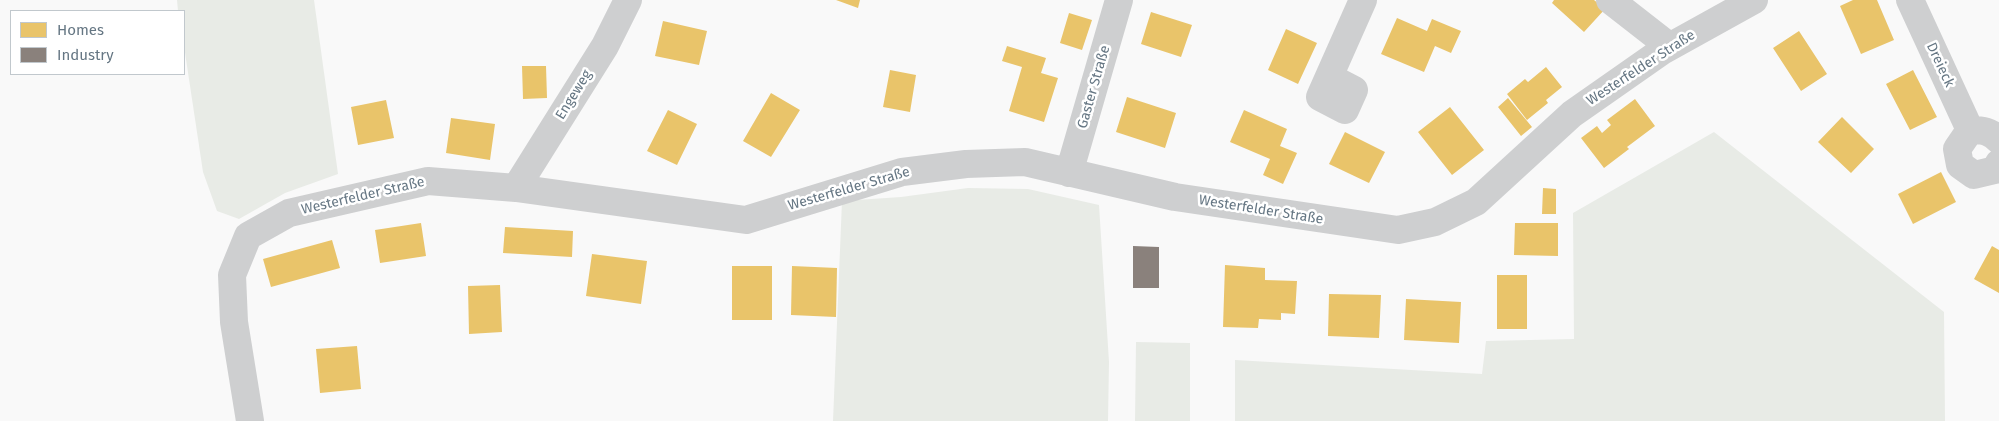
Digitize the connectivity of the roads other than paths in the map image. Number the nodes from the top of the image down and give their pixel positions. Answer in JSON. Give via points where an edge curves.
{"nodes":[{"id":1,"x":628,"y":0,"type":"edge"},
{"id":2,"x":1119,"y":0,"type":"edge"},
{"id":3,"x":1363,"y":0,"type":"edge"},
{"id":4,"x":1610,"y":0,"type":"edge"},
{"id":5,"x":1754,"y":0,"type":"edge"},
{"id":6,"x":1910,"y":0,"type":"edge"},
{"id":7,"x":1669,"y":46,"type":"junction"},
{"id":8,"x":1329,"y":77,"type":"dead end"},
{"id":9,"x":1970,"y":130,"type":"junction"},
{"id":10,"x":1999,"y":140,"type":"edge"},
{"id":11,"x":1999,"y":163,"type":"edge"},
{"id":12,"x":1069,"y":173,"type":"junction"},
{"id":13,"x":516,"y":188,"type":"junction"},
{"id":14,"x":250,"y":421,"type":"edge"}],
"edges":[{"from":1,"to":13,"type":"street","name":"Engeweg","via":[[605,46]]},
{"from":2,"to":12,"type":"street","name":"Gaster Straße"},
{"from":3,"to":8,"type":"street"},
{"from":4,"to":7,"type":"street"},
{"from":5,"to":7,"type":"street","name":"Westerfelder Straße"},
{"from":6,"to":9,"type":"street","name":"Dreieck"},
{"from":7,"to":12,"type":"street","name":"Westerfelder Straße","via":[[1572,114],[1476,202],[1435,222],[1398,230],[1176,197]]},
{"from":9,"to":10,"type":"street","via":[[1991,132]]},
{"from":9,"to":11,"type":"street","via":[[1957,148],[1960,165],[1974,175],[1995,170]]},
{"from":12,"to":13,"type":"street","name":"Westerfelder Straße","via":[[1025,162],[966,164],[902,172],[746,220]]},
{"from":13,"to":14,"type":"street","name":"Westerfelder Straße","via":[[428,180],[289,213],[248,236],[232,275],[234,322]]}]}
